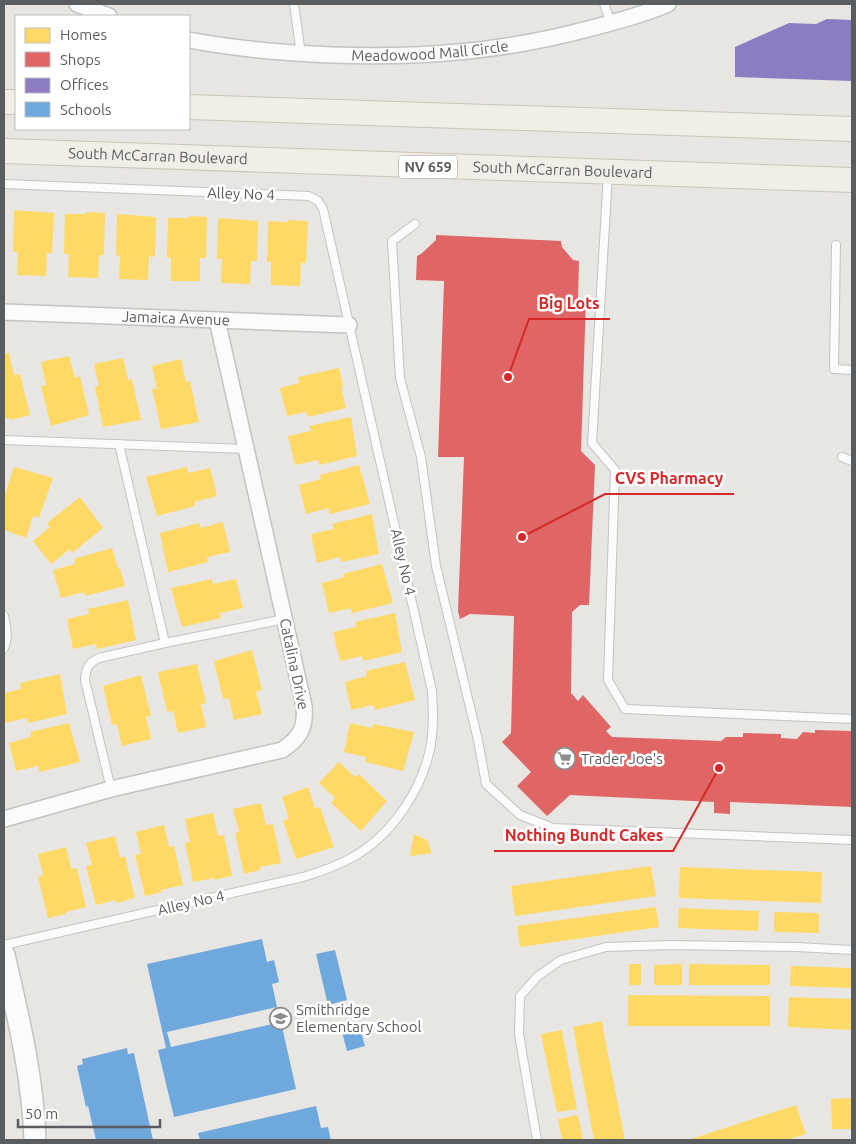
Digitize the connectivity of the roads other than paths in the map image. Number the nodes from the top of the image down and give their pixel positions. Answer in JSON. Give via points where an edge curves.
{"nodes":[{"id":1,"x":77,"y":4,"type":"edge"},
{"id":2,"x":294,"y":4,"type":"edge"},
{"id":3,"x":604,"y":4,"type":"edge"},
{"id":4,"x":668,"y":4,"type":"edge"},
{"id":5,"x":106,"y":15,"type":"edge"},
{"id":6,"x":611,"y":23,"type":"junction"},
{"id":7,"x":190,"y":40,"type":"edge"},
{"id":8,"x":302,"y":54,"type":"junction"},
{"id":9,"x":190,"y":107,"type":"edge"},
{"id":10,"x":852,"y":129,"type":"edge"},
{"id":11,"x":4,"y":151,"type":"edge"},
{"id":12,"x":608,"y":173,"type":"junction"},
{"id":13,"x":852,"y":180,"type":"edge"},
{"id":14,"x":4,"y":184,"type":"edge"},
{"id":15,"x":415,"y":224,"type":"dead end"},
{"id":16,"x":836,"y":245,"type":"dead end"},
{"id":17,"x":4,"y":312,"type":"edge"},
{"id":18,"x":217,"y":320,"type":"junction"},
{"id":19,"x":350,"y":325,"type":"junction"},
{"id":20,"x":852,"y":370,"type":"edge"},
{"id":21,"x":4,"y":440,"type":"edge"},
{"id":22,"x":119,"y":444,"type":"junction"},
{"id":23,"x":246,"y":449,"type":"junction"},
{"id":24,"x":842,"y":457,"type":"dead end"},
{"id":25,"x":852,"y":461,"type":"edge"},
{"id":26,"x":4,"y":616,"type":"edge"},
{"id":27,"x":285,"y":619,"type":"junction"},
{"id":28,"x":165,"y":643,"type":"junction"},
{"id":29,"x":4,"y":648,"type":"edge"},
{"id":30,"x":852,"y":719,"type":"edge"},
{"id":31,"x":111,"y":789,"type":"junction"},
{"id":32,"x":4,"y":819,"type":"edge"},
{"id":33,"x":852,"y":840,"type":"edge"},
{"id":34,"x":4,"y":945,"type":"edge"},
{"id":35,"x":852,"y":950,"type":"edge"},
{"id":36,"x":4,"y":955,"type":"edge"},
{"id":37,"x":35,"y":1140,"type":"edge"},
{"id":38,"x":537,"y":1140,"type":"edge"}],
"edges":[{"from":1,"to":5,"type":"street"},
{"from":2,"to":8,"type":"lane"},
{"from":3,"to":6,"type":"lane"},
{"from":4,"to":6,"type":"street","name":"Meadowood Mall Circle"},
{"from":6,"to":8,"type":"street","name":"Meadowood Mall Circle","via":[[552,39],[443,55]]},
{"from":7,"to":8,"type":"street","name":"Meadowood Mall Circle","via":[[223,47]]},
{"from":9,"to":10,"type":"main road"},
{"from":11,"to":12,"type":"main road","name":"South McCarran Boulevard","number":"NV 659"},
{"from":12,"to":13,"type":"main road","name":"South McCarran Boulevard","number":"NV 659"},
{"from":12,"to":30,"type":"lane","via":[[592,443],[615,470],[608,680],[625,709]]},
{"from":14,"to":19,"type":"lane","name":"Alley No 4","via":[[309,196],[323,209]]},
{"from":15,"to":33,"type":"lane","via":[[392,242],[400,378],[421,457],[436,566],[486,784],[520,815],[553,828]]},
{"from":16,"to":20,"type":"lane","via":[[834,369]]},
{"from":17,"to":18,"type":"street","name":"Jamaica Avenue"},
{"from":18,"to":19,"type":"street","name":"Jamaica Avenue"},
{"from":18,"to":23,"type":"street","name":"Catalina Drive"},
{"from":19,"to":34,"type":"lane","name":"Alley No 4","via":[[432,691],[430,745],[411,798],[376,841],[329,869],[303,878]]},
{"from":21,"to":22,"type":"lane"},
{"from":22,"to":23,"type":"lane"},
{"from":22,"to":28,"type":"lane"},
{"from":23,"to":27,"type":"street","name":"Catalina Drive"},
{"from":24,"to":25,"type":"lane"},
{"from":26,"to":29,"type":"lane","via":[[7,642]]},
{"from":27,"to":28,"type":"lane"},
{"from":27,"to":31,"type":"street","name":"Catalina Drive","via":[[305,718],[293,742],[282,750]]},
{"from":28,"to":31,"type":"lane","via":[[99,658],[90,662],[86,669],[85,680]]},
{"from":31,"to":32,"type":"street","name":"Catalina Drive"},
{"from":35,"to":38,"type":"lane","via":[[681,945],[606,947],[562,960],[538,976],[520,996],[519,1034]]},
{"from":36,"to":37,"type":"street","via":[[12,1006],[31,1082]]}]}
